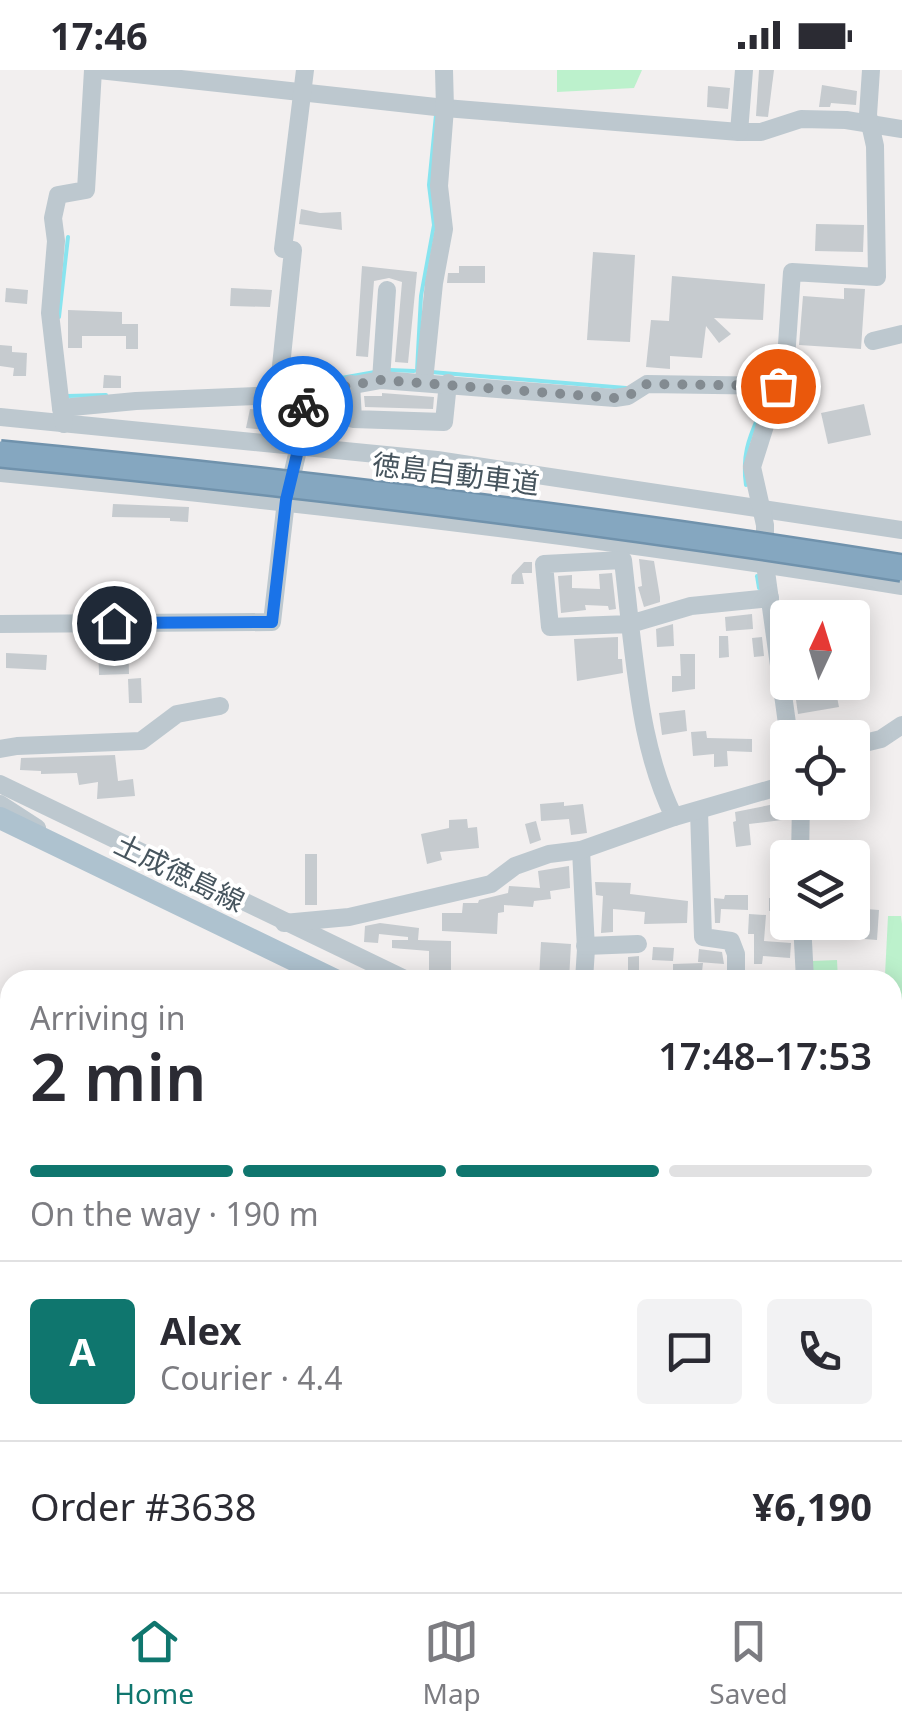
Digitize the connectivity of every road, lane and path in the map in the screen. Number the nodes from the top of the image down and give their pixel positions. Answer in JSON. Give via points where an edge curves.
{"nodes":[{"id":1,"x":96,"y":70,"type":"edge"},
{"id":2,"x":305,"y":70,"type":"edge"},
{"id":3,"x":444,"y":70,"type":"edge"},
{"id":4,"x":744,"y":70,"type":"edge"},
{"id":5,"x":870,"y":70,"type":"edge"},
{"id":6,"x":303,"y":93,"type":"junction"},
{"id":7,"x":439,"y":108,"type":"junction"},
{"id":8,"x":871,"y":125,"type":"junction"},
{"id":9,"x":902,"y":130,"type":"edge"},
{"id":10,"x":739,"y":132,"type":"junction"},
{"id":11,"x":387,"y":290,"type":"dead end"},
{"id":12,"x":902,"y":334,"type":"edge"},
{"id":13,"x":872,"y":342,"type":"dead end"},
{"id":14,"x":380,"y":374,"type":"junction"},
{"id":15,"x":425,"y":375,"type":"junction"},
{"id":16,"x":448,"y":383,"type":"junction"},
{"id":17,"x":352,"y":384,"type":"junction"},
{"id":18,"x":778,"y":386,"type":"junction"},
{"id":19,"x":278,"y":389,"type":"junction"},
{"id":20,"x":304,"y":394,"type":"junction"},
{"id":21,"x":62,"y":416,"type":"junction"},
{"id":22,"x":0,"y":418,"type":"edge"},
{"id":23,"x":299,"y":446,"type":"junction"},
{"id":24,"x":0,"y":454,"type":"edge"},
{"id":25,"x":0,"y":473,"type":"edge"},
{"id":26,"x":286,"y":500,"type":"junction"},
{"id":27,"x":760,"y":506,"type":"junction"},
{"id":28,"x":902,"y":530,"type":"edge"},
{"id":29,"x":766,"y":564,"type":"junction"},
{"id":30,"x":902,"y":568,"type":"edge"},
{"id":31,"x":902,"y":586,"type":"edge"},
{"id":32,"x":770,"y":598,"type":"junction"},
{"id":33,"x":0,"y":624,"type":"edge"},
{"id":34,"x":630,"y":624,"type":"junction"},
{"id":35,"x":220,"y":706,"type":"dead end"},
{"id":36,"x":787,"y":720,"type":"edge"},
{"id":37,"x":902,"y":725,"type":"edge"},
{"id":38,"x":870,"y":742,"type":"edge"},
{"id":39,"x":0,"y":749,"type":"edge"},
{"id":40,"x":0,"y":784,"type":"edge"},
{"id":41,"x":770,"y":789,"type":"edge"},
{"id":42,"x":0,"y":804,"type":"edge"},
{"id":43,"x":699,"y":810,"type":"junction"},
{"id":44,"x":674,"y":816,"type":"junction"},
{"id":45,"x":0,"y":818,"type":"edge"},
{"id":46,"x":50,"y":842,"type":"junction"},
{"id":47,"x":580,"y":850,"type":"junction"},
{"id":48,"x":284,"y":923,"type":"junction"},
{"id":49,"x":803,"y":940,"type":"edge"},
{"id":50,"x":638,"y":944,"type":"dead end"},
{"id":51,"x":586,"y":946,"type":"junction"},
{"id":52,"x":313,"y":970,"type":"edge"},
{"id":53,"x":385,"y":970,"type":"edge"},
{"id":54,"x":585,"y":970,"type":"edge"},
{"id":55,"x":736,"y":970,"type":"edge"},
{"id":56,"x":804,"y":970,"type":"edge"}],
"edges":[{"from":1,"to":6,"type":"street"},
{"from":1,"to":21,"type":"street","via":[[86,190],[58,196],[53,218],[50,313]]},
{"from":2,"to":6,"type":"street"},
{"from":3,"to":7,"type":"street"},
{"from":4,"to":10,"type":"street"},
{"from":5,"to":8,"type":"street"},
{"from":6,"to":7,"type":"street"},
{"from":6,"to":19,"type":"street","via":[[283,249],[293,250]]},
{"from":7,"to":10,"type":"street"},
{"from":7,"to":15,"type":"street","via":[[444,228]]},
{"from":8,"to":9,"type":"street"},
{"from":8,"to":10,"type":"street","via":[[801,119]]},
{"from":8,"to":18,"type":"street","via":[[877,277],[792,272]]},
{"from":11,"to":14,"type":"street"},
{"from":12,"to":13,"type":"street"},
{"from":14,"to":15,"type":"street"},
{"from":14,"to":17,"type":"street"},
{"from":15,"to":16,"type":"street"},
{"from":16,"to":17,"type":"street","via":[[444,422],[353,419]]},
{"from":16,"to":18,"type":"street","via":[[615,398],[647,384]]},
{"from":17,"to":20,"type":"street"},
{"from":18,"to":27,"type":"street","via":[[754,454]]},
{"from":19,"to":20,"type":"street"},
{"from":19,"to":21,"type":"street","via":[[136,401]]},
{"from":20,"to":23,"type":"street"},
{"from":21,"to":22,"type":"street"},
{"from":21,"to":23,"type":"street"},
{"from":23,"to":26,"type":"street"},
{"from":23,"to":27,"type":"street"},
{"from":24,"to":30,"type":"highway","name":"徳島自動車道","bridge":true,"via":[[493,508]]},
{"from":25,"to":26,"type":"street"},
{"from":26,"to":29,"type":"street"},
{"from":26,"to":33,"type":"street","via":[[272,622]]},
{"from":27,"to":28,"type":"street"},
{"from":27,"to":29,"type":"street"},
{"from":29,"to":31,"type":"street"},
{"from":29,"to":32,"type":"street"},
{"from":32,"to":34,"type":"street","via":[[691,606]]},
{"from":32,"to":36,"type":"street"},
{"from":34,"to":34,"type":"street","via":[[550,627],[544,564],[622,560]]},
{"from":34,"to":44,"type":"street","via":[[644,727],[657,783]]},
{"from":35,"to":39,"type":"street","via":[[177,714],[140,742]]},
{"from":37,"to":38,"type":"street"},
{"from":40,"to":48,"type":"street"},
{"from":41,"to":43,"type":"street"},
{"from":42,"to":46,"type":"street"},
{"from":43,"to":44,"type":"street"},
{"from":43,"to":55,"type":"street","via":[[703,937],[732,942]]},
{"from":44,"to":47,"type":"street"},
{"from":45,"to":46,"type":"main road","name":"土成徳島線"},
{"from":46,"to":52,"type":"main road","name":"土成徳島線"},
{"from":47,"to":48,"type":"street","via":[[516,866],[491,884]]},
{"from":47,"to":51,"type":"street"},
{"from":48,"to":53,"type":"street"},
{"from":49,"to":56,"type":"street"},
{"from":50,"to":51,"type":"street"},
{"from":51,"to":54,"type":"street"}]}
